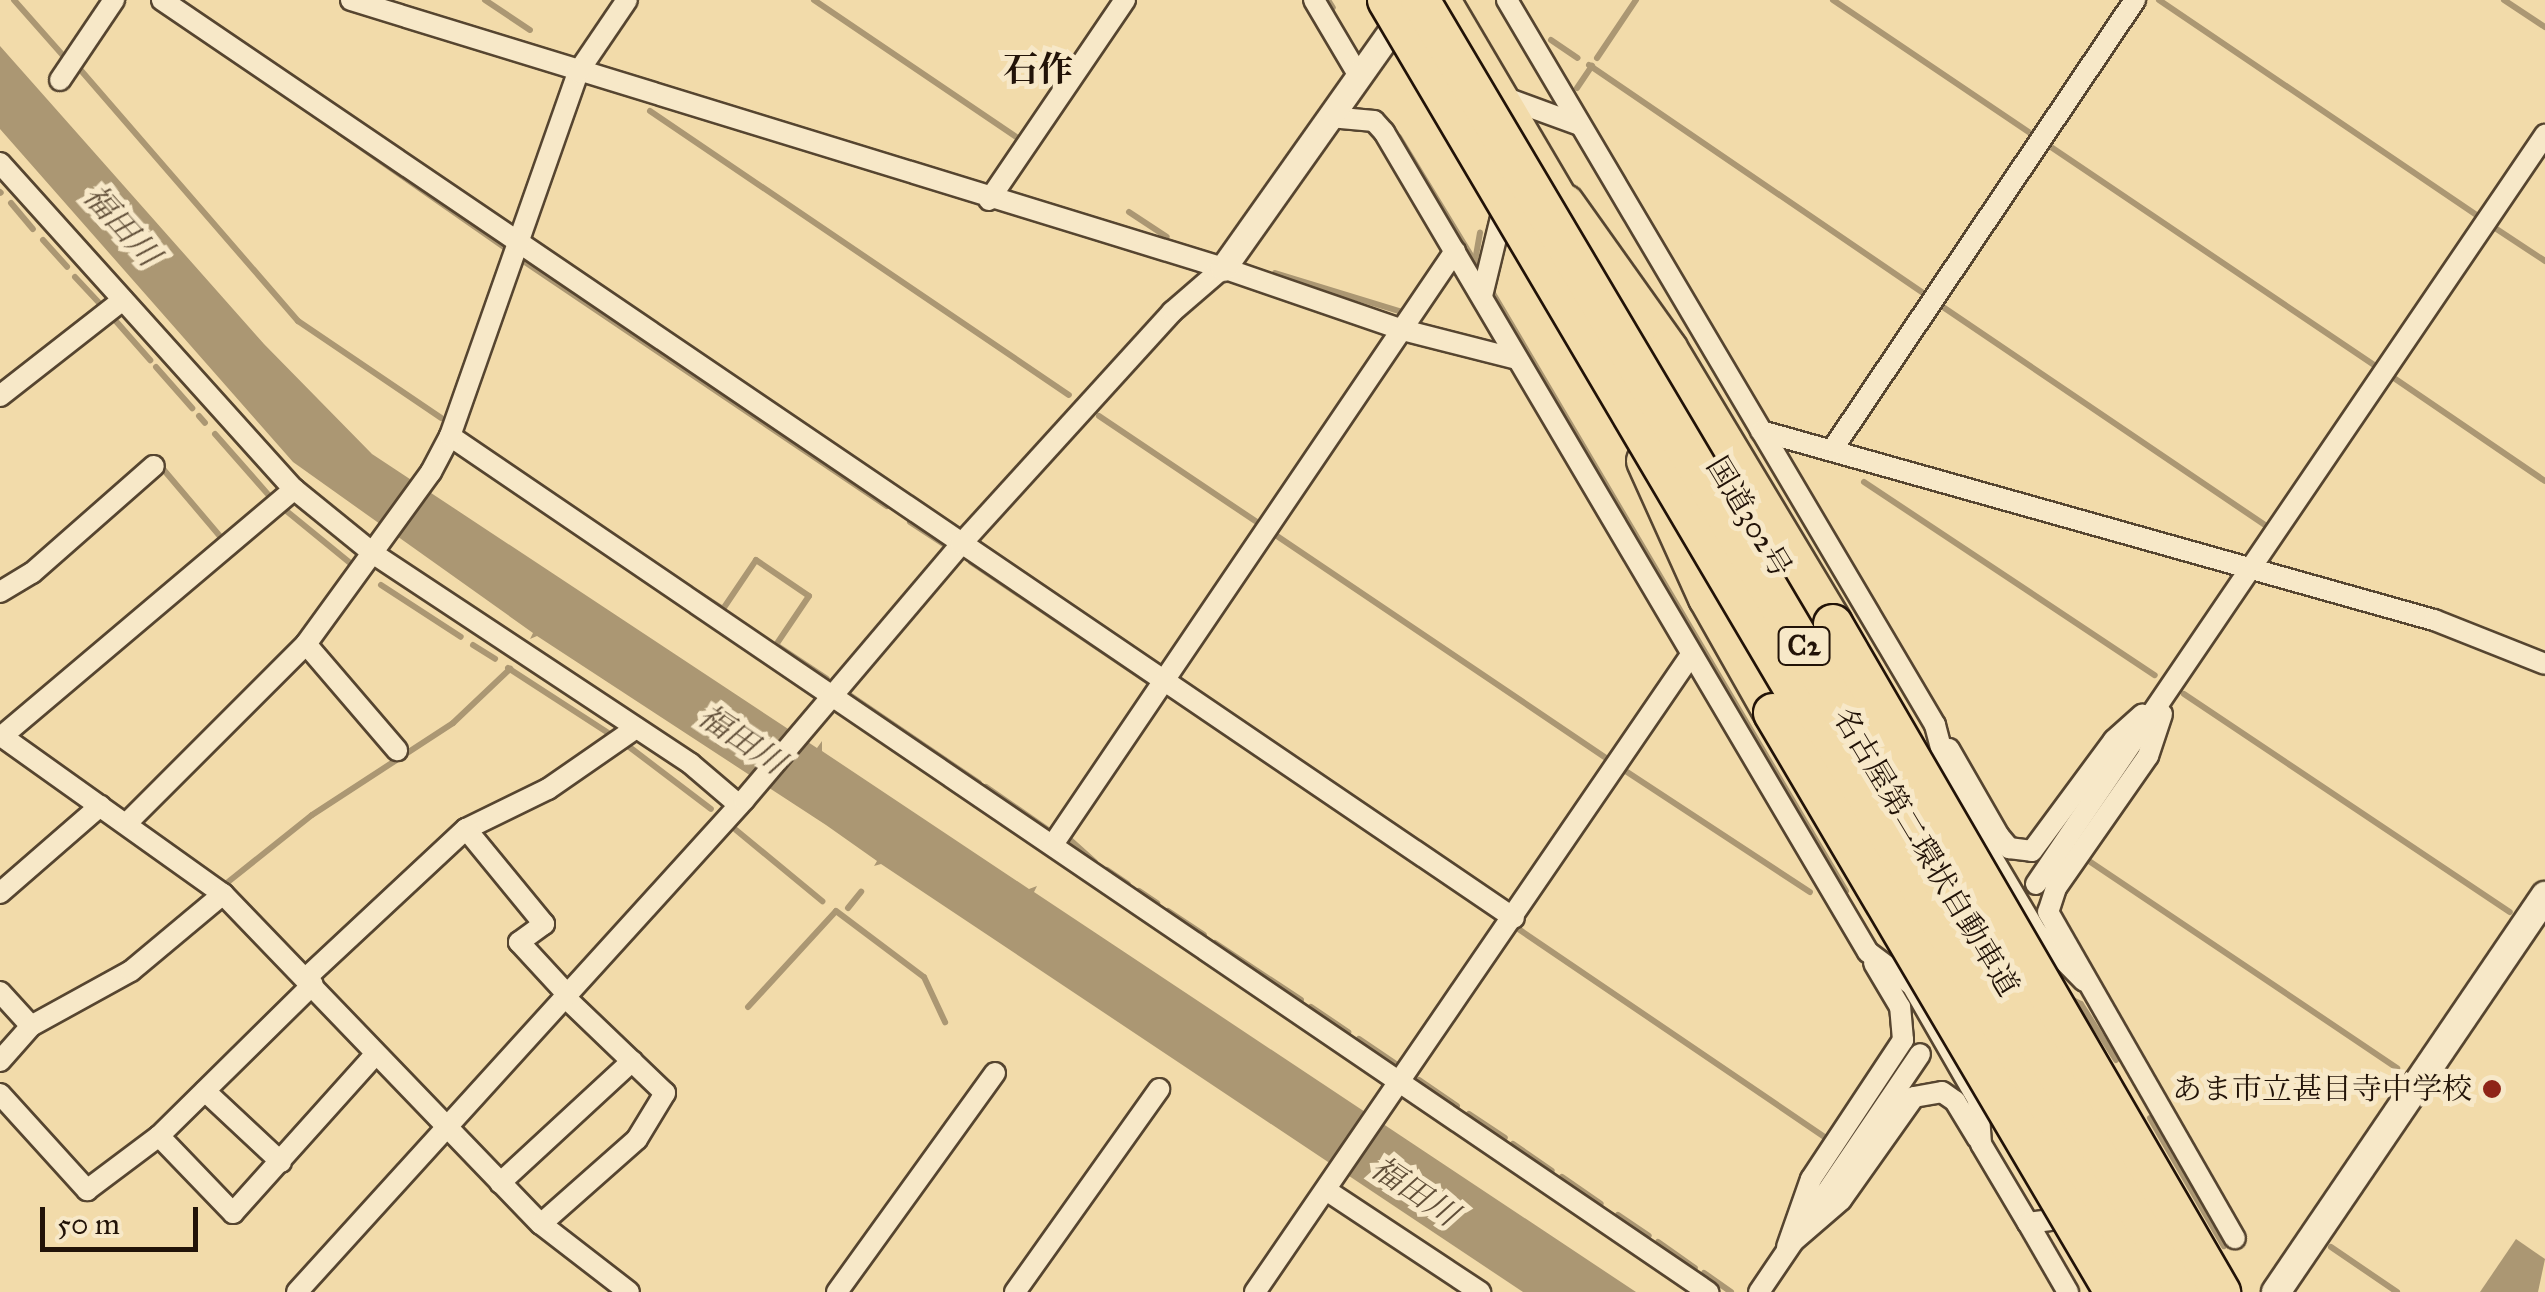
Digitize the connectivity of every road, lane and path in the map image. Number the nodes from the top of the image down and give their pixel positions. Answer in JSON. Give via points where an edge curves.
{"nodes":[{"id":1,"x":114,"y":0,"type":"edge"},
{"id":2,"x":162,"y":0,"type":"edge"},
{"id":3,"x":351,"y":0,"type":"edge"},
{"id":4,"x":626,"y":0,"type":"edge"},
{"id":5,"x":1125,"y":0,"type":"edge"},
{"id":6,"x":1314,"y":0,"type":"edge"},
{"id":7,"x":1387,"y":0,"type":"edge"},
{"id":8,"x":1416,"y":0,"type":"edge"},
{"id":9,"x":1444,"y":0,"type":"edge"},
{"id":10,"x":1508,"y":0,"type":"edge"},
{"id":11,"x":2135,"y":0,"type":"edge"},
{"id":12,"x":578,"y":72,"type":"junction"},
{"id":13,"x":1359,"y":76,"type":"junction"},
{"id":14,"x":60,"y":80,"type":"dead end"},
{"id":15,"x":1501,"y":96,"type":"junction"},
{"id":16,"x":1330,"y":116,"type":"junction"},
{"id":17,"x":1580,"y":125,"type":"junction"},
{"id":18,"x":1522,"y":133,"type":"junction"},
{"id":19,"x":2545,"y":135,"type":"edge"},
{"id":20,"x":0,"y":163,"type":"edge"},
{"id":21,"x":988,"y":200,"type":"junction"},
{"id":22,"x":1564,"y":204,"type":"junction"},
{"id":23,"x":517,"y":244,"type":"junction"},
{"id":24,"x":1455,"y":251,"type":"junction"},
{"id":25,"x":1223,"y":268,"type":"junction"},
{"id":26,"x":1613,"y":289,"type":"junction"},
{"id":27,"x":1482,"y":296,"type":"junction"},
{"id":28,"x":123,"y":300,"type":"junction"},
{"id":29,"x":1403,"y":330,"type":"junction"},
{"id":30,"x":1517,"y":359,"type":"junction"},
{"id":31,"x":0,"y":396,"type":"edge"},
{"id":32,"x":1761,"y":431,"type":"junction"},
{"id":33,"x":450,"y":436,"type":"junction"},
{"id":34,"x":1832,"y":450,"type":"junction"},
{"id":35,"x":154,"y":466,"type":"dead end"},
{"id":36,"x":294,"y":489,"type":"junction"},
{"id":37,"x":961,"y":544,"type":"junction"},
{"id":38,"x":377,"y":551,"type":"junction"},
{"id":39,"x":2251,"y":568,"type":"junction"},
{"id":40,"x":0,"y":592,"type":"edge"},
{"id":41,"x":306,"y":644,"type":"junction"},
{"id":42,"x":1692,"y":654,"type":"junction"},
{"id":43,"x":2545,"y":664,"type":"edge"},
{"id":44,"x":1164,"y":681,"type":"junction"},
{"id":45,"x":2170,"y":690,"type":"junction"},
{"id":46,"x":834,"y":694,"type":"junction"},
{"id":47,"x":1936,"y":725,"type":"junction"},
{"id":48,"x":636,"y":728,"type":"junction"},
{"id":49,"x":4,"y":745,"type":"edge"},
{"id":50,"x":397,"y":750,"type":"dead end"},
{"id":51,"x":743,"y":800,"type":"junction"},
{"id":52,"x":100,"y":806,"type":"junction"},
{"id":53,"x":128,"y":822,"type":"junction"},
{"id":54,"x":466,"y":829,"type":"junction"},
{"id":55,"x":1054,"y":843,"type":"junction"},
{"id":56,"x":2036,"y":884,"type":"dead end"},
{"id":57,"x":0,"y":892,"type":"edge"},
{"id":58,"x":223,"y":894,"type":"junction"},
{"id":59,"x":2545,"y":896,"type":"edge"},
{"id":60,"x":1514,"y":918,"type":"junction"},
{"id":61,"x":1868,"y":952,"type":"junction"},
{"id":62,"x":309,"y":981,"type":"junction"},
{"id":63,"x":2084,"y":981,"type":"junction"},
{"id":64,"x":0,"y":992,"type":"edge"},
{"id":65,"x":565,"y":995,"type":"junction"},
{"id":66,"x":32,"y":1026,"type":"junction"},
{"id":67,"x":1920,"y":1054,"type":"dead end"},
{"id":68,"x":376,"y":1055,"type":"junction"},
{"id":69,"x":0,"y":1061,"type":"edge"},
{"id":70,"x":632,"y":1061,"type":"junction"},
{"id":71,"x":2138,"y":1072,"type":"junction"},
{"id":72,"x":995,"y":1073,"type":"dead end"},
{"id":73,"x":1399,"y":1082,"type":"junction"},
{"id":74,"x":1159,"y":1089,"type":"dead end"},
{"id":75,"x":205,"y":1091,"type":"junction"},
{"id":76,"x":0,"y":1094,"type":"edge"},
{"id":77,"x":445,"y":1126,"type":"junction"},
{"id":78,"x":2110,"y":1131,"type":"junction"},
{"id":79,"x":159,"y":1136,"type":"junction"},
{"id":80,"x":1981,"y":1144,"type":"junction"},
{"id":81,"x":281,"y":1162,"type":"junction"},
{"id":82,"x":500,"y":1183,"type":"junction"},
{"id":83,"x":1328,"y":1188,"type":"junction"},
{"id":84,"x":2154,"y":1205,"type":"junction"},
{"id":85,"x":541,"y":1224,"type":"junction"},
{"id":86,"x":2028,"y":1224,"type":"junction"},
{"id":87,"x":2236,"y":1238,"type":"dead end"},
{"id":88,"x":1788,"y":1247,"type":"junction"},
{"id":89,"x":621,"y":1291,"type":"edge"},
{"id":90,"x":297,"y":1292,"type":"edge"},
{"id":91,"x":836,"y":1292,"type":"edge"},
{"id":92,"x":1015,"y":1292,"type":"edge"},
{"id":93,"x":1255,"y":1292,"type":"edge"},
{"id":94,"x":1480,"y":1292,"type":"edge"},
{"id":95,"x":1708,"y":1292,"type":"edge"},
{"id":96,"x":1759,"y":1292,"type":"edge"},
{"id":97,"x":2068,"y":1292,"type":"edge"},
{"id":98,"x":2114,"y":1292,"type":"edge"},
{"id":99,"x":2149,"y":1292,"type":"edge"},
{"id":100,"x":2186,"y":1292,"type":"edge"},
{"id":101,"x":2206,"y":1292,"type":"edge"},
{"id":102,"x":2221,"y":1292,"type":"edge"},
{"id":103,"x":2276,"y":1292,"type":"edge"}],
"edges":[{"from":1,"to":14,"type":"street"},
{"from":2,"to":23,"type":"street"},
{"from":3,"to":12,"type":"street"},
{"from":4,"to":12,"type":"street"},
{"from":5,"to":21,"type":"street"},
{"from":6,"to":13,"type":"street"},
{"from":7,"to":99,"type":"highway","name":"名古屋第二環状自動車道","number":"C2","bridge":true},
{"from":8,"to":13,"type":"street"},
{"from":8,"to":100,"type":"highway","name":"名古屋第二環状自動車道","number":"C2","bridge":true},
{"from":9,"to":15,"type":"highway","name":"国道302号"},
{"from":10,"to":17,"type":"street"},
{"from":11,"to":34,"type":"street"},
{"from":12,"to":21,"type":"street"},
{"from":12,"to":23,"type":"street"},
{"from":13,"to":16,"type":"street"},
{"from":15,"to":17,"type":"street"},
{"from":15,"to":18,"type":"highway","name":"国道302号"},
{"from":16,"to":24,"type":"street","via":[[1374,120]]},
{"from":16,"to":25,"type":"street"},
{"from":17,"to":32,"type":"street"},
{"from":18,"to":22,"type":"highway","name":"国道302号"},
{"from":18,"to":27,"type":"street"},
{"from":19,"to":39,"type":"street"},
{"from":20,"to":28,"type":"street"},
{"from":21,"to":25,"type":"street"},
{"from":22,"to":26,"type":"highway","name":"国道302号"},
{"from":22,"to":102,"type":"highway","bridge":true,"via":[[1678,366]]},
{"from":23,"to":33,"type":"street"},
{"from":23,"to":37,"type":"street"},
{"from":24,"to":27,"type":"street"},
{"from":24,"to":29,"type":"street"},
{"from":25,"to":29,"type":"street"},
{"from":25,"to":37,"type":"street","via":[[1172,312]]},
{"from":26,"to":78,"type":"highway","name":"国道302号"},
{"from":26,"to":98,"type":"highway","bridge":true,"via":[[1639,440],[1654,484],[1773,713]]},
{"from":27,"to":30,"type":"street"},
{"from":28,"to":31,"type":"street"},
{"from":28,"to":36,"type":"street"},
{"from":29,"to":30,"type":"street"},
{"from":29,"to":44,"type":"street"},
{"from":30,"to":42,"type":"street"},
{"from":32,"to":34,"type":"street"},
{"from":32,"to":47,"type":"street"},
{"from":33,"to":38,"type":"street"},
{"from":33,"to":46,"type":"street"},
{"from":34,"to":39,"type":"street"},
{"from":35,"to":40,"type":"street","via":[[63,548]]},
{"from":36,"to":38,"type":"street"},
{"from":36,"to":49,"type":"street"},
{"from":37,"to":44,"type":"street"},
{"from":37,"to":46,"type":"street"},
{"from":38,"to":41,"type":"street"},
{"from":38,"to":48,"type":"street"},
{"from":39,"to":43,"type":"street","via":[[2434,620]]},
{"from":39,"to":45,"type":"street"},
{"from":41,"to":50,"type":"street"},
{"from":41,"to":53,"type":"street"},
{"from":42,"to":60,"type":"street"},
{"from":42,"to":61,"type":"street"},
{"from":44,"to":55,"type":"street"},
{"from":44,"to":60,"type":"street"},
{"from":45,"to":47,"type":"street","via":[[2114,740],[2032,850],[2009,848],[1999,836]]},
{"from":45,"to":56,"type":"street"},
{"from":45,"to":63,"type":"street","via":[[2148,756],[2049,900],[2050,925]]},
{"from":46,"to":51,"type":"street"},
{"from":46,"to":55,"type":"street"},
{"from":47,"to":63,"type":"street","via":[[1952,790],[2037,933]]},
{"from":48,"to":51,"type":"street"},
{"from":48,"to":54,"type":"street","via":[[548,789]]},
{"from":49,"to":52,"type":"street"},
{"from":51,"to":65,"type":"street"},
{"from":52,"to":53,"type":"street"},
{"from":52,"to":57,"type":"street"},
{"from":53,"to":58,"type":"street"},
{"from":54,"to":62,"type":"street"},
{"from":54,"to":65,"type":"street","via":[[544,924],[518,942]]},
{"from":55,"to":73,"type":"street"},
{"from":58,"to":62,"type":"street"},
{"from":58,"to":66,"type":"street","via":[[131,971]]},
{"from":59,"to":103,"type":"main road"},
{"from":60,"to":73,"type":"street"},
{"from":61,"to":80,"type":"street","via":[[1912,985],[1978,1100]]},
{"from":61,"to":88,"type":"street","via":[[1900,1007],[1903,1040],[1810,1179]]},
{"from":62,"to":68,"type":"street"},
{"from":62,"to":75,"type":"street"},
{"from":63,"to":71,"type":"street"},
{"from":64,"to":66,"type":"street"},
{"from":65,"to":70,"type":"street"},
{"from":65,"to":77,"type":"street"},
{"from":66,"to":69,"type":"street"},
{"from":67,"to":88,"type":"street"},
{"from":68,"to":77,"type":"street"},
{"from":68,"to":81,"type":"street"},
{"from":70,"to":82,"type":"street"},
{"from":70,"to":85,"type":"street","via":[[665,1093],[637,1139]]},
{"from":71,"to":78,"type":"street"},
{"from":71,"to":87,"type":"street"},
{"from":72,"to":91,"type":"street"},
{"from":73,"to":83,"type":"street"},
{"from":73,"to":95,"type":"street"},
{"from":74,"to":92,"type":"street"},
{"from":75,"to":79,"type":"street"},
{"from":75,"to":81,"type":"street"},
{"from":76,"to":79,"type":"street","via":[[87,1190]]},
{"from":77,"to":82,"type":"street"},
{"from":77,"to":90,"type":"street"},
{"from":78,"to":84,"type":"highway","name":"国道302号"},
{"from":79,"to":81,"type":"street","via":[[232,1212]]},
{"from":80,"to":86,"type":"street"},
{"from":80,"to":88,"type":"street","via":[[1955,1101],[1942,1092],[1914,1096],[1841,1200]]},
{"from":82,"to":85,"type":"street"},
{"from":83,"to":93,"type":"street"},
{"from":83,"to":94,"type":"street"},
{"from":84,"to":86,"type":"street"},
{"from":84,"to":101,"type":"highway","name":"国道302号"},
{"from":85,"to":89,"type":"street"},
{"from":86,"to":97,"type":"street"},
{"from":88,"to":96,"type":"street"}]}
